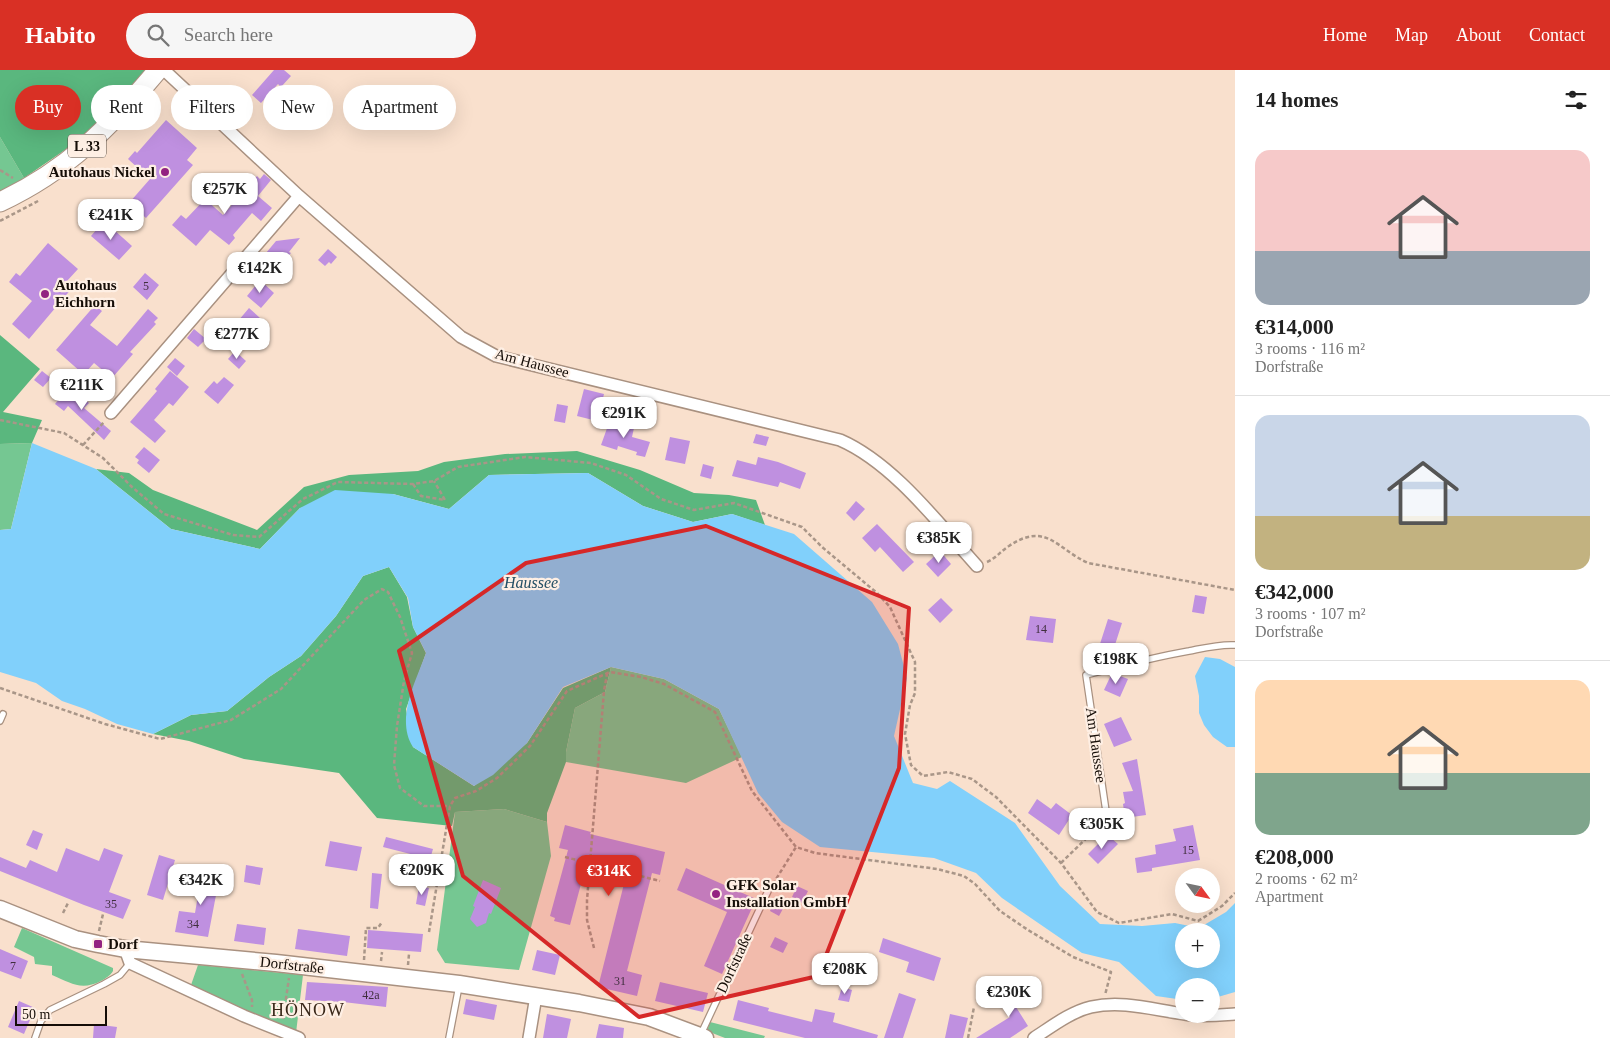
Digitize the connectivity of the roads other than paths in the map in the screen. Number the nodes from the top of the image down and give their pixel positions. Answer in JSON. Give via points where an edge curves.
{"nodes":[{"id":1,"x":158,"y":70,"type":"edge"},
{"id":2,"x":164,"y":70,"type":"edge"},
{"id":3,"x":299,"y":196,"type":"junction"},
{"id":4,"x":0,"y":202,"type":"edge"},
{"id":5,"x":111,"y":413,"type":"road end"},
{"id":6,"x":977,"y":566,"type":"road end"},
{"id":7,"x":1235,"y":645,"type":"edge"},
{"id":8,"x":3,"y":714,"type":"dead end"},
{"id":9,"x":0,"y":721,"type":"edge"},
{"id":10,"x":1107,"y":818,"type":"road end"},
{"id":11,"x":768,"y":891,"type":"road end"},
{"id":12,"x":0,"y":910,"type":"edge"},
{"id":13,"x":127,"y":956,"type":"junction"},
{"id":14,"x":459,"y":984,"type":"junction"},
{"id":15,"x":536,"y":996,"type":"junction"},
{"id":16,"x":1235,"y":1014,"type":"edge"},
{"id":17,"x":703,"y":1037,"type":"edge"},
{"id":18,"x":35,"y":1038,"type":"edge"},
{"id":19,"x":299,"y":1038,"type":"edge"},
{"id":20,"x":449,"y":1038,"type":"edge"},
{"id":21,"x":529,"y":1038,"type":"edge"},
{"id":22,"x":1034,"y":1038,"type":"edge"}],
"edges":[{"from":1,"to":4,"type":"main road","number":"L 33","via":[[92,142],[42,180]]},
{"from":2,"to":3,"type":"street","name":"Am Haussee"},
{"from":3,"to":5,"type":"street"},
{"from":3,"to":6,"type":"street","name":"Am Haussee","via":[[461,337],[496,356],[840,440],[866,454],[894,476]]},
{"from":7,"to":10,"type":"lane","name":"Am Haussee","via":[[1174,654],[1086,675]]},
{"from":8,"to":9,"type":"lane"},
{"from":11,"to":17,"type":"lane","name":"Dorfstraße"},
{"from":12,"to":13,"type":"main road","name":"Dorfstraße"},
{"from":13,"to":14,"type":"main road","name":"Dorfstraße","via":[[243,959]]},
{"from":13,"to":18,"type":"lane","via":[[120,975],[50,1010],[41,1021]]},
{"from":13,"to":19,"type":"street","name":"Dorfstraße","via":[[248,1018]]},
{"from":14,"to":15,"type":"main road","name":"Dorfstraße"},
{"from":14,"to":20,"type":"lane"},
{"from":15,"to":17,"type":"main road","name":"Dorfstraße","via":[[649,1017]]},
{"from":15,"to":21,"type":"street"},
{"from":16,"to":22,"type":"street","via":[[1211,1016],[1143,1006],[1102,1006],[1066,1017]]}]}
